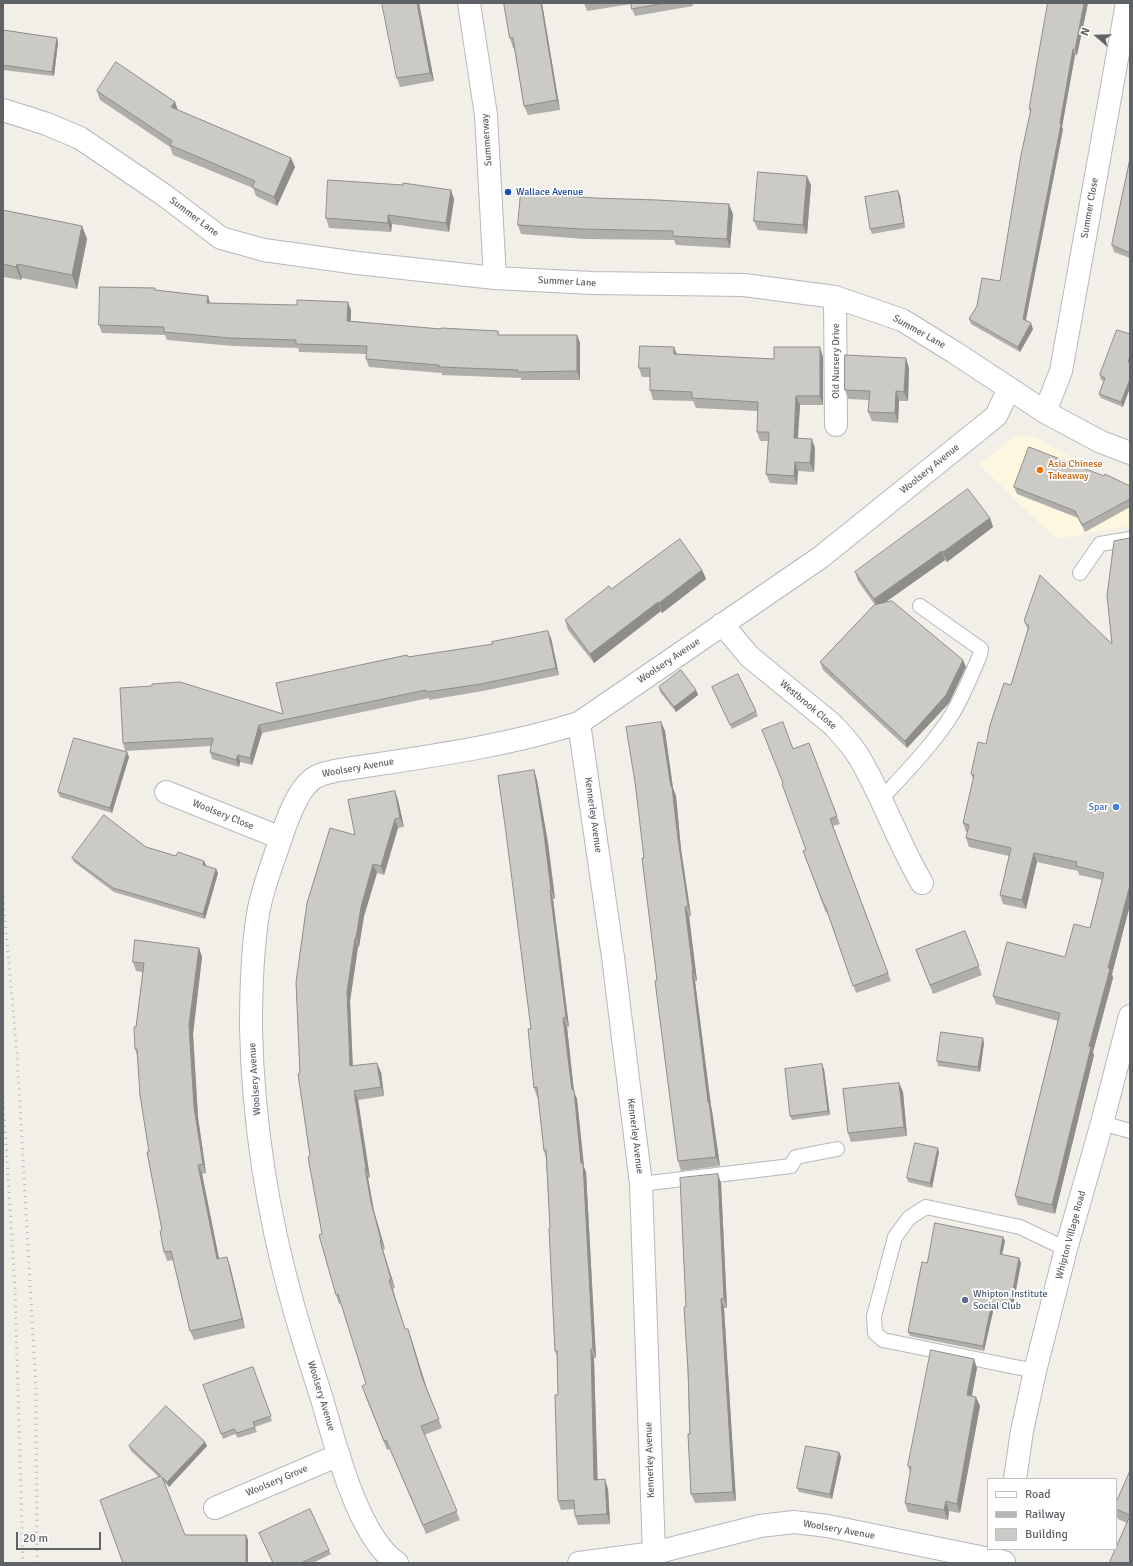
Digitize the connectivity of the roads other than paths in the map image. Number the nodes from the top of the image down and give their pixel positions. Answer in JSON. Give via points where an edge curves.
{"nodes":[{"id":1,"x":469,"y":3,"type":"edge"},
{"id":2,"x":1127,"y":3,"type":"edge"},
{"id":3,"x":3,"y":110,"type":"edge"},
{"id":4,"x":495,"y":278,"type":"junction"},
{"id":5,"x":835,"y":297,"type":"junction"},
{"id":6,"x":1009,"y":389,"type":"junction"},
{"id":7,"x":1045,"y":412,"type":"junction"},
{"id":8,"x":836,"y":425,"type":"dead end"},
{"id":9,"x":1130,"y":453,"type":"edge"},
{"id":10,"x":1130,"y":539,"type":"edge"},
{"id":11,"x":1080,"y":573,"type":"dead end"},
{"id":12,"x":920,"y":606,"type":"dead end"},
{"id":13,"x":722,"y":624,"type":"junction"},
{"id":14,"x":579,"y":723,"type":"junction"},
{"id":15,"x":166,"y":792,"type":"dead end"},
{"id":16,"x":881,"y":799,"type":"junction"},
{"id":17,"x":281,"y":838,"type":"junction"},
{"id":18,"x":922,"y":883,"type":"dead end"},
{"id":19,"x":1130,"y":1016,"type":"edge"},
{"id":20,"x":1102,"y":1123,"type":"junction"},
{"id":21,"x":1130,"y":1131,"type":"edge"},
{"id":22,"x":837,"y":1149,"type":"dead end"},
{"id":23,"x":641,"y":1184,"type":"junction"},
{"id":24,"x":1066,"y":1249,"type":"junction"},
{"id":25,"x":1035,"y":1371,"type":"junction"},
{"id":26,"x":339,"y":1455,"type":"junction"},
{"id":27,"x":1015,"y":1478,"type":"edge"},
{"id":28,"x":214,"y":1508,"type":"dead end"},
{"id":29,"x":1005,"y":1550,"type":"edge"},
{"id":30,"x":654,"y":1553,"type":"junction"},
{"id":31,"x":397,"y":1563,"type":"edge"},
{"id":32,"x":579,"y":1563,"type":"edge"},
{"id":33,"x":1004,"y":1563,"type":"edge"}],
"edges":[{"from":1,"to":4,"type":"street","name":"Summerway","via":[[486,115]]},
{"from":2,"to":7,"type":"street","name":"Summer Close","via":[[1061,371]]},
{"from":3,"to":4,"type":"street","name":"Summer Lane","via":[[80,138],[164,195],[221,238],[264,250]]},
{"from":4,"to":5,"type":"street","name":"Summer Lane","via":[[592,283],[744,285]]},
{"from":5,"to":6,"type":"street","name":"Summer Lane","via":[[902,320]]},
{"from":5,"to":8,"type":"street","name":"Old Nursery Drive"},
{"from":6,"to":7,"type":"street","name":"Summer Lane"},
{"from":6,"to":13,"type":"street","name":"Woolsery Avenue","via":[[996,416],[821,557]]},
{"from":7,"to":9,"type":"street","name":"Summer Lane","via":[[1101,442]]},
{"from":10,"to":11,"type":"lane","via":[[1100,544]]},
{"from":12,"to":16,"type":"lane","via":[[981,650],[980,655],[964,693],[950,717],[917,760]]},
{"from":13,"to":14,"type":"street","name":"Woolsery Avenue"},
{"from":13,"to":16,"type":"street","name":"Westbrook Close","via":[[750,658],[832,724],[844,737],[859,756]]},
{"from":14,"to":17,"type":"street","name":"Woolsery Avenue","via":[[464,750],[317,776],[298,797]]},
{"from":14,"to":23,"type":"street","name":"Kennerley Avenue","via":[[613,957]]},
{"from":15,"to":17,"type":"street","name":"Woolsery Close"},
{"from":16,"to":18,"type":"street","name":"Westbrook Close"},
{"from":17,"to":26,"type":"street","name":"Woolsery Avenue","via":[[265,884],[254,943],[251,995],[252,1054],[257,1116],[266,1179],[293,1304]]},
{"from":19,"to":20,"type":"street","name":"Whipton Village Road"},
{"from":20,"to":21,"type":"lane"},
{"from":20,"to":24,"type":"street","name":"Whipton Village Road"},
{"from":22,"to":23,"type":"lane","via":[[796,1157],[791,1166]]},
{"from":23,"to":30,"type":"street","name":"Kennerley Avenue"},
{"from":24,"to":25,"type":"street","name":"Whipton Village Road"},
{"from":24,"to":25,"type":"lane","via":[[1020,1227],[926,1207],[908,1218],[895,1237],[874,1316],[875,1332],[883,1340]]},
{"from":25,"to":27,"type":"street","name":"Whipton Village Road"},
{"from":26,"to":28,"type":"street","name":"Woolsery Grove"},
{"from":26,"to":31,"type":"street","name":"Woolsery Avenue","via":[[349,1487],[372,1536],[382,1551]]},
{"from":29,"to":33,"type":"street"},
{"from":30,"to":32,"type":"street","name":"Woolsery Avenue"},
{"from":30,"to":33,"type":"street","name":"Woolsery Avenue","via":[[760,1526],[794,1522],[828,1526]]}]}
